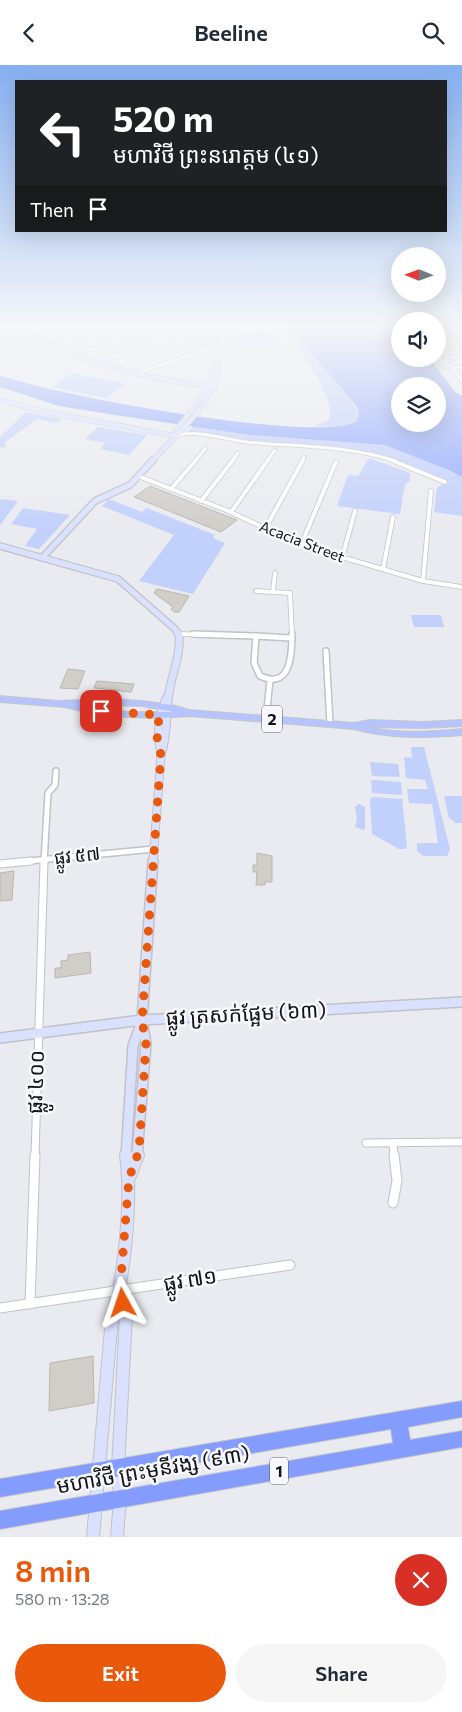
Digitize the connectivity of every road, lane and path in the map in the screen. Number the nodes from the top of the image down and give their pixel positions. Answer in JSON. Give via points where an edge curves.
{"nodes":[{"id":1,"x":203,"y":395,"type":"edge"},
{"id":2,"x":210,"y":395,"type":"edge"},
{"id":3,"x":0,"y":400,"type":"edge"},
{"id":4,"x":176,"y":433,"type":"junction"},
{"id":5,"x":206,"y":447,"type":"dead end"},
{"id":6,"x":275,"y":450,"type":"dead end"},
{"id":7,"x":238,"y":453,"type":"dead end"},
{"id":8,"x":304,"y":457,"type":"dead end"},
{"id":9,"x":336,"y":462,"type":"dead end"},
{"id":10,"x":137,"y":478,"type":"junction"},
{"id":11,"x":444,"y":482,"type":"dead end"},
{"id":12,"x":171,"y":489,"type":"junction"},
{"id":13,"x":431,"y":491,"type":"dead end"},
{"id":14,"x":202,"y":501,"type":"junction"},
{"id":15,"x":355,"y":511,"type":"dead end"},
{"id":16,"x":231,"y":512,"type":"junction"},
{"id":17,"x":393,"y":517,"type":"dead end"},
{"id":18,"x":265,"y":529,"type":"junction"},
{"id":19,"x":300,"y":545,"type":"junction"},
{"id":20,"x":0,"y":546,"type":"edge"},
{"id":21,"x":44,"y":557,"type":"junction"},
{"id":22,"x":342,"y":558,"type":"junction"},
{"id":23,"x":383,"y":569,"type":"junction"},
{"id":24,"x":275,"y":573,"type":"dead end"},
{"id":25,"x":423,"y":581,"type":"junction"},
{"id":26,"x":462,"y":587,"type":"edge"},
{"id":27,"x":256,"y":591,"type":"dead end"},
{"id":28,"x":273,"y":591,"type":"junction"},
{"id":29,"x":179,"y":634,"type":"junction"},
{"id":30,"x":256,"y":636,"type":"junction"},
{"id":31,"x":291,"y":638,"type":"junction"},
{"id":32,"x":326,"y":651,"type":"dead end"},
{"id":33,"x":270,"y":680,"type":"junction"},
{"id":34,"x":169,"y":693,"type":"junction"},
{"id":35,"x":0,"y":699,"type":"edge"},
{"id":36,"x":170,"y":707,"type":"junction"},
{"id":37,"x":160,"y":711,"type":"junction"},
{"id":38,"x":189,"y":713,"type":"junction"},
{"id":39,"x":169,"y":716,"type":"junction"},
{"id":40,"x":266,"y":719,"type":"junction"},
{"id":41,"x":462,"y":723,"type":"edge"},
{"id":42,"x":330,"y":724,"type":"junction"},
{"id":43,"x":354,"y":726,"type":"junction"},
{"id":44,"x":462,"y":732,"type":"edge"},
{"id":45,"x":161,"y":755,"type":"junction"},
{"id":46,"x":56,"y":771,"type":"dead end"},
{"id":47,"x":154,"y":849,"type":"junction"},
{"id":48,"x":44,"y":859,"type":"junction"},
{"id":49,"x":0,"y":864,"type":"edge"},
{"id":50,"x":462,"y":1002,"type":"edge"},
{"id":51,"x":142,"y":1020,"type":"junction"},
{"id":52,"x":37,"y":1033,"type":"junction"},
{"id":53,"x":0,"y":1038,"type":"edge"},
{"id":54,"x":462,"y":1142,"type":"edge"},
{"id":55,"x":366,"y":1143,"type":"dead end"},
{"id":56,"x":393,"y":1143,"type":"junction"},
{"id":57,"x":393,"y":1203,"type":"dead end"},
{"id":58,"x":290,"y":1265,"type":"dead end"},
{"id":59,"x":120,"y":1290,"type":"junction"},
{"id":60,"x":30,"y":1304,"type":"junction"},
{"id":61,"x":0,"y":1308,"type":"edge"},
{"id":62,"x":462,"y":1409,"type":"edge"},
{"id":63,"x":398,"y":1420,"type":"junction"},
{"id":64,"x":462,"y":1439,"type":"edge"},
{"id":65,"x":403,"y":1449,"type":"junction"},
{"id":66,"x":109,"y":1469,"type":"junction"},
{"id":67,"x":0,"y":1488,"type":"edge"},
{"id":68,"x":120,"y":1499,"type":"junction"},
{"id":69,"x":95,"y":1504,"type":"junction"},
{"id":70,"x":0,"y":1520,"type":"edge"},
{"id":71,"x":93,"y":1537,"type":"edge"},
{"id":72,"x":117,"y":1537,"type":"edge"}],
"edges":[{"from":1,"to":4,"type":"main road"},
{"from":2,"to":4,"type":"main road","via":[[183,431]]},
{"from":3,"to":4,"type":"main road","via":[[50,413]]},
{"from":4,"to":10,"type":"main road"},
{"from":4,"to":11,"type":"street","via":[[372,454]]},
{"from":5,"to":12,"type":"street"},
{"from":6,"to":16,"type":"street"},
{"from":7,"to":14,"type":"street"},
{"from":8,"to":18,"type":"street"},
{"from":9,"to":19,"type":"street"},
{"from":10,"to":12,"type":"street","name":"Acacia Street"},
{"from":10,"to":21,"type":"main road","via":[[126,488],[95,501]]},
{"from":12,"to":14,"type":"street","name":"Acacia Street"},
{"from":13,"to":25,"type":"street"},
{"from":14,"to":16,"type":"street","name":"Acacia Street"},
{"from":15,"to":22,"type":"street"},
{"from":16,"to":18,"type":"street","name":"Acacia Street"},
{"from":17,"to":23,"type":"street"},
{"from":18,"to":19,"type":"street","name":"Acacia Street"},
{"from":19,"to":22,"type":"street","name":"Acacia Street"},
{"from":20,"to":21,"type":"main road"},
{"from":21,"to":29,"type":"main road","via":[[118,579]]},
{"from":22,"to":23,"type":"street","name":"Acacia Street"},
{"from":23,"to":25,"type":"street","name":"Acacia Street"},
{"from":24,"to":28,"type":"street"},
{"from":25,"to":26,"type":"street","name":"Acacia Street"},
{"from":27,"to":28,"type":"street"},
{"from":28,"to":31,"type":"street","via":[[290,593]]},
{"from":29,"to":30,"type":"street"},
{"from":29,"to":34,"type":"main road","via":[[180,646]]},
{"from":30,"to":31,"type":"street"},
{"from":30,"to":33,"type":"street","via":[[254,666],[261,677]]},
{"from":31,"to":33,"type":"street","via":[[285,674]]},
{"from":32,"to":42,"type":"street"},
{"from":33,"to":40,"type":"street"},
{"from":34,"to":36,"type":"main road"},
{"from":34,"to":37,"type":"main road"},
{"from":35,"to":37,"type":"main road","number":"2","via":[[65,704],[81,709]]},
{"from":36,"to":37,"type":"main road","number":"2"},
{"from":36,"to":38,"type":"main road","number":"2"},
{"from":36,"to":39,"type":"main road"},
{"from":37,"to":39,"type":"main road","number":"2"},
{"from":37,"to":45,"type":"main road","via":[[157,741]]},
{"from":38,"to":39,"type":"main road","number":"2"},
{"from":38,"to":40,"type":"main road","number":"2"},
{"from":39,"to":45,"type":"main road"},
{"from":40,"to":42,"type":"main road","number":"2"},
{"from":41,"to":43,"type":"main road","number":"2","via":[[370,723]]},
{"from":42,"to":43,"type":"main road","number":"2"},
{"from":43,"to":44,"type":"main road","number":"2","via":[[370,732]]},
{"from":45,"to":47,"type":"main road"},
{"from":46,"to":48,"type":"street","name":"ផ្លូវ ៤០០","via":[[55,785],[48,793]]},
{"from":47,"to":48,"type":"street","name":"ផ្លូវ ៥៧"},
{"from":47,"to":51,"type":"main road"},
{"from":48,"to":49,"type":"street","name":"ផ្លូវ ៥៧"},
{"from":48,"to":52,"type":"street","name":"ផ្លូវ ៤០០"},
{"from":50,"to":51,"type":"main road","name":"ផ្លូវ ត្រសក់ផ្អែម (៦៣)"},
{"from":51,"to":52,"type":"main road","name":"ផ្លូវ ត្រសក់ផ្អែម (៦៣)"},
{"from":51,"to":59,"type":"main road","via":[[146,1044],[139,1151],[129,1178]]},
{"from":52,"to":53,"type":"main road","name":"ផ្លូវ ត្រសក់ផ្អែម (៦៣)"},
{"from":52,"to":60,"type":"street","name":"ផ្លូវ ៤០០"},
{"from":54,"to":56,"type":"street"},
{"from":55,"to":56,"type":"street"},
{"from":56,"to":57,"type":"street","via":[[397,1181]]},
{"from":58,"to":59,"type":"street","name":"ផ្លូវ ៧១"},
{"from":59,"to":60,"type":"street","name":"ផ្លូវ ៧១"},
{"from":59,"to":66,"type":"main road","via":[[112,1317]]},
{"from":59,"to":66,"type":"main road","via":[[126,1316]]},
{"from":60,"to":61,"type":"street","name":"ផ្លូវ ៧១"},
{"from":62,"to":63,"type":"highway","name":"មហាវិថី ព្រះមុនីវង្ស (៩៣)","number":"1"},
{"from":63,"to":65,"type":"highway"},
{"from":63,"to":66,"type":"highway","name":"មហាវិថី ព្រះមុនីវង្ស (៩៣)","number":"1"},
{"from":64,"to":65,"type":"highway","name":"មហាវិថី ព្រះមុនីវង្ស (៩៣)","number":"1"},
{"from":65,"to":68,"type":"highway","name":"មហាវិថី ព្រះមុនីវង្ស (៩៣)","number":"1"},
{"from":66,"to":67,"type":"highway","name":"មហាវិថី ព្រះមុនីវង្ស (៩៣)","number":"1"},
{"from":66,"to":68,"type":"main road"},
{"from":66,"to":69,"type":"main road"},
{"from":68,"to":69,"type":"highway","name":"មហាវិថី ព្រះមុនីវង្ស (៩៣)","number":"1"},
{"from":68,"to":72,"type":"main road"},
{"from":69,"to":70,"type":"highway","name":"មហាវិថី ព្រះមុនីវង្ស (៩៣)","number":"1"},
{"from":69,"to":71,"type":"main road"}]}
